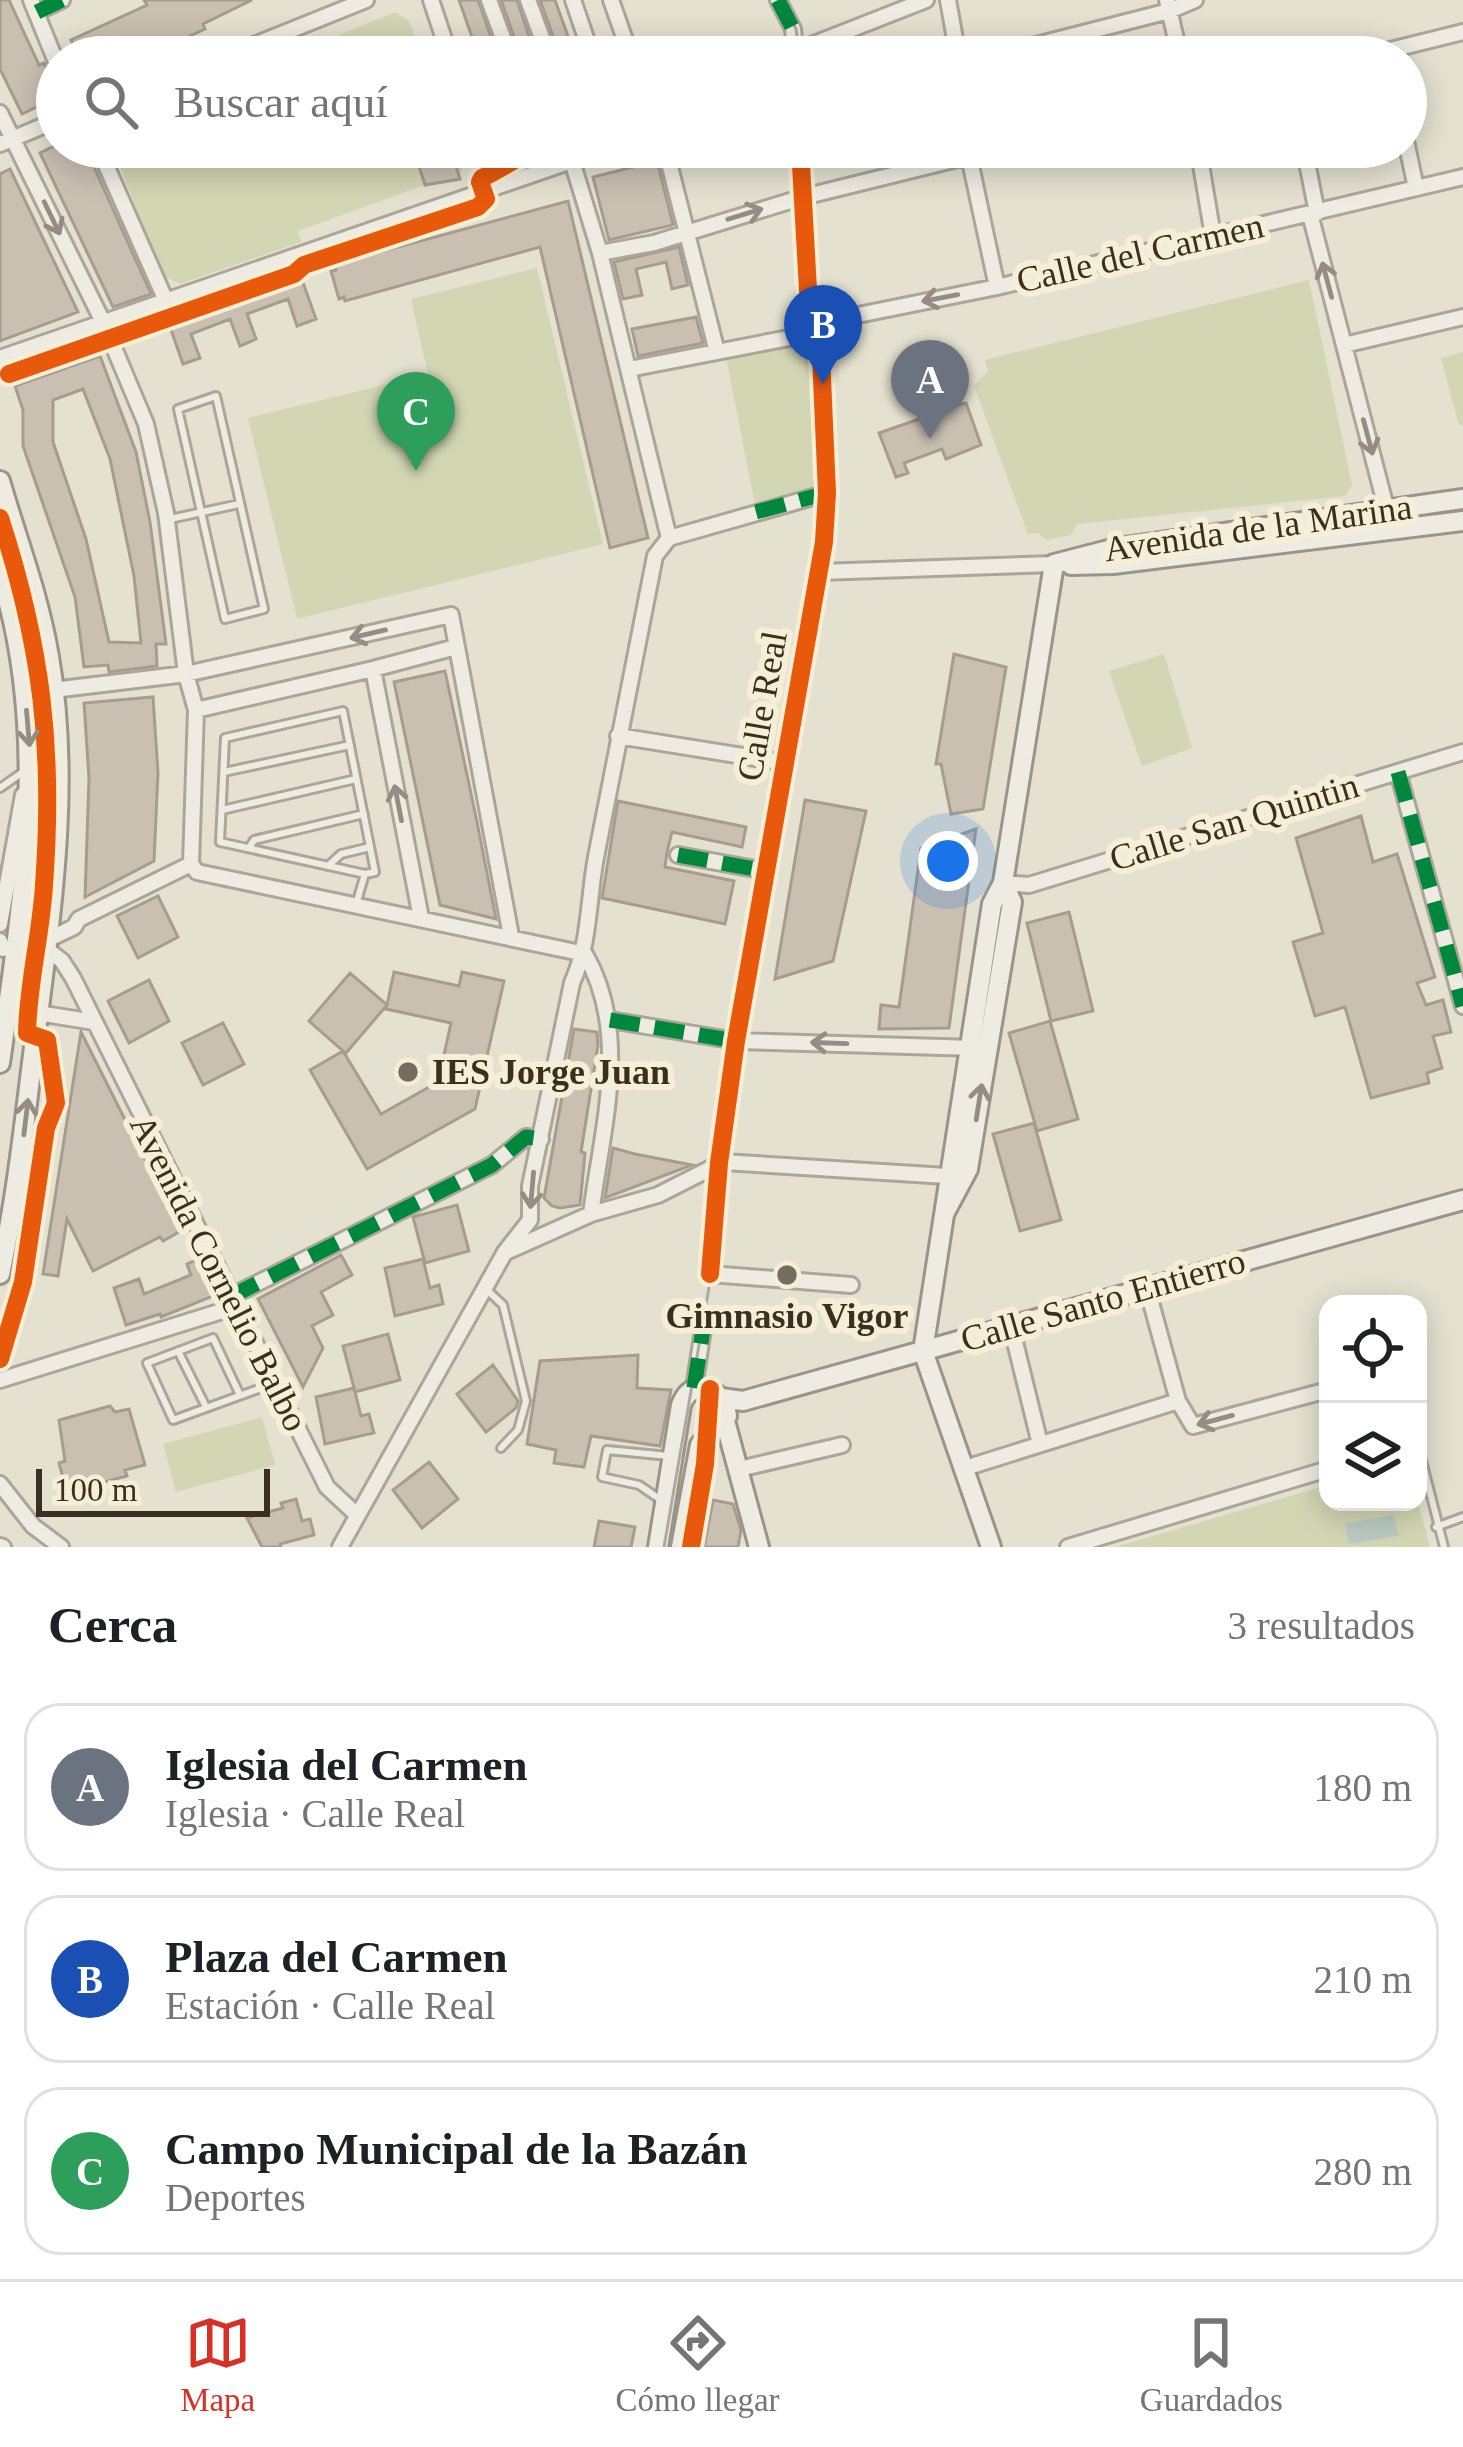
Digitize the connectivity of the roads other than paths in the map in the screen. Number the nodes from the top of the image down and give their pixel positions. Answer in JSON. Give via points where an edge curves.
{"nodes":[{"id":1,"x":62,"y":0,"type":"edge"},
{"id":2,"x":367,"y":0,"type":"edge"},
{"id":3,"x":431,"y":0,"type":"edge"},
{"id":4,"x":489,"y":0,"type":"edge"},
{"id":5,"x":528,"y":0,"type":"edge"},
{"id":6,"x":573,"y":0,"type":"edge"},
{"id":7,"x":611,"y":0,"type":"edge"},
{"id":8,"x":778,"y":0,"type":"edge"},
{"id":9,"x":926,"y":0,"type":"edge"},
{"id":10,"x":948,"y":0,"type":"edge"},
{"id":11,"x":1196,"y":0,"type":"edge"},
{"id":12,"x":347,"y":3,"type":"edge"},
{"id":13,"x":1168,"y":5,"type":"edge"},
{"id":14,"x":34,"y":6,"type":"edge"},
{"id":15,"x":1463,"y":32,"type":"edge"},
{"id":16,"x":46,"y":36,"type":"edge"},
{"id":17,"x":272,"y":36,"type":"edge"},
{"id":18,"x":444,"y":36,"type":"edge"},
{"id":19,"x":502,"y":36,"type":"edge"},
{"id":20,"x":541,"y":36,"type":"edge"},
{"id":21,"x":585,"y":36,"type":"edge"},
{"id":22,"x":624,"y":36,"type":"edge"},
{"id":23,"x":794,"y":36,"type":"edge"},
{"id":24,"x":839,"y":36,"type":"edge"},
{"id":25,"x":952,"y":36,"type":"edge"},
{"id":26,"x":1061,"y":36,"type":"edge"},
{"id":27,"x":1175,"y":36,"type":"edge"},
{"id":28,"x":1427,"y":42,"type":"edge"},
{"id":29,"x":0,"y":112,"type":"edge"},
{"id":30,"x":36,"y":129,"type":"edge"},
{"id":31,"x":6,"y":141,"type":"edge"},
{"id":32,"x":107,"y":168,"type":"edge"},
{"id":33,"x":489,"y":168,"type":"edge"},
{"id":34,"x":550,"y":168,"type":"edge"},
{"id":35,"x":574,"y":168,"type":"edge"},
{"id":36,"x":670,"y":168,"type":"edge"},
{"id":37,"x":803,"y":168,"type":"edge"},
{"id":38,"x":909,"y":168,"type":"edge"},
{"id":39,"x":971,"y":168,"type":"edge"},
{"id":40,"x":1202,"y":168,"type":"edge"},
{"id":41,"x":1307,"y":168,"type":"edge"},
{"id":42,"x":1412,"y":168,"type":"edge"},
{"id":43,"x":1463,"y":177,"type":"edge"},
{"id":44,"x":495,"y":185,"type":"junction"},
{"id":45,"x":1416,"y":188,"type":"junction"},
{"id":46,"x":806,"y":196,"type":"junction"},
{"id":47,"x":1313,"y":213,"type":"junction"},
{"id":48,"x":687,"y":231,"type":"junction"},
{"id":49,"x":1213,"y":236,"type":"junction"},
{"id":50,"x":600,"y":253,"type":"junction"},
{"id":51,"x":997,"y":286,"type":"junction"},
{"id":52,"x":166,"y":302,"type":"junction"},
{"id":53,"x":1463,"y":317,"type":"edge"},
{"id":54,"x":104,"y":324,"type":"junction"},
{"id":55,"x":820,"y":332,"type":"junction"},
{"id":56,"x":1344,"y":345,"type":"junction"},
{"id":57,"x":717,"y":352,"type":"junction"},
{"id":58,"x":1,"y":362,"type":"edge"},
{"id":59,"x":629,"y":368,"type":"junction"},
{"id":60,"x":0,"y":481,"type":"edge"},
{"id":61,"x":826,"y":494,"type":"junction"},
{"id":62,"x":1463,"y":499,"type":"edge"},
{"id":63,"x":240,"y":504,"type":"junction"},
{"id":64,"x":1387,"y":509,"type":"junction"},
{"id":65,"x":203,"y":512,"type":"junction"},
{"id":66,"x":166,"y":520,"type":"junction"},
{"id":67,"x":1463,"y":521,"type":"edge"},
{"id":68,"x":1391,"y":530,"type":"junction"},
{"id":69,"x":669,"y":538,"type":"junction"},
{"id":70,"x":1054,"y":564,"type":"junction"},
{"id":71,"x":819,"y":572,"type":"junction"},
{"id":72,"x":0,"y":573,"type":"edge"},
{"id":73,"x":456,"y":647,"type":"junction"},
{"id":74,"x":373,"y":669,"type":"junction"},
{"id":75,"x":186,"y":674,"type":"junction"},
{"id":76,"x":53,"y":690,"type":"junction"},
{"id":77,"x":196,"y":710,"type":"junction"},
{"id":78,"x":618,"y":736,"type":"junction"},
{"id":79,"x":350,"y":745,"type":"junction"},
{"id":80,"x":1463,"y":752,"type":"edge"},
{"id":81,"x":785,"y":763,"type":"junction"},
{"id":82,"x":31,"y":767,"type":"junction"},
{"id":83,"x":224,"y":772,"type":"junction"},
{"id":84,"x":1398,"y":772,"type":"junction"},
{"id":85,"x":356,"y":778,"type":"junction"},
{"id":86,"x":0,"y":788,"type":"edge"},
{"id":87,"x":222,"y":810,"type":"junction"},
{"id":88,"x":364,"y":814,"type":"junction"},
{"id":89,"x":370,"y":847,"type":"junction"},
{"id":90,"x":249,"y":849,"type":"junction"},
{"id":91,"x":678,"y":855,"type":"dead end"},
{"id":92,"x":191,"y":864,"type":"junction"},
{"id":93,"x":328,"y":866,"type":"junction"},
{"id":94,"x":766,"y":871,"type":"junction"},
{"id":95,"x":365,"y":874,"type":"junction"},
{"id":96,"x":1003,"y":883,"type":"junction"},
{"id":97,"x":356,"y":905,"type":"junction"},
{"id":98,"x":53,"y":906,"type":"junction"},
{"id":99,"x":421,"y":918,"type":"junction"},
{"id":100,"x":79,"y":919,"type":"junction"},
{"id":101,"x":0,"y":924,"type":"edge"},
{"id":102,"x":512,"y":936,"type":"junction"},
{"id":103,"x":49,"y":945,"type":"junction"},
{"id":104,"x":1,"y":947,"type":"edge"},
{"id":105,"x":585,"y":954,"type":"junction"},
{"id":106,"x":14,"y":968,"type":"junction"},
{"id":107,"x":1463,"y":1006,"type":"edge"},
{"id":108,"x":38,"y":1012,"type":"junction"},
{"id":109,"x":610,"y":1020,"type":"junction"},
{"id":110,"x":94,"y":1022,"type":"junction"},
{"id":111,"x":2,"y":1029,"type":"edge"},
{"id":112,"x":736,"y":1041,"type":"junction"},
{"id":113,"x":978,"y":1048,"type":"junction"},
{"id":114,"x":0,"y":1063,"type":"edge"},
{"id":115,"x":541,"y":1138,"type":"junction"},
{"id":116,"x":718,"y":1163,"type":"junction"},
{"id":117,"x":968,"y":1169,"type":"junction"},
{"id":118,"x":947,"y":1176,"type":"junction"},
{"id":119,"x":1463,"y":1200,"type":"edge"},
{"id":120,"x":945,"y":1212,"type":"junction"},
{"id":121,"x":591,"y":1214,"type":"junction"},
{"id":122,"x":505,"y":1252,"type":"junction"},
{"id":123,"x":0,"y":1274,"type":"edge"},
{"id":124,"x":851,"y":1285,"type":"dead end"},
{"id":125,"x":485,"y":1288,"type":"junction"},
{"id":126,"x":1147,"y":1288,"type":"junction"},
{"id":127,"x":233,"y":1302,"type":"junction"},
{"id":128,"x":704,"y":1323,"type":"dead end"},
{"id":129,"x":1011,"y":1326,"type":"junction"},
{"id":130,"x":178,"y":1351,"type":"junction"},
{"id":131,"x":923,"y":1351,"type":"junction"},
{"id":132,"x":0,"y":1380,"type":"edge"},
{"id":133,"x":274,"y":1383,"type":"junction"},
{"id":134,"x":694,"y":1388,"type":"junction"},
{"id":135,"x":1319,"y":1392,"type":"edge"},
{"id":136,"x":240,"y":1395,"type":"junction"},
{"id":137,"x":1178,"y":1401,"type":"junction"},
{"id":138,"x":207,"y":1408,"type":"junction"},
{"id":139,"x":722,"y":1416,"type":"junction"},
{"id":140,"x":842,"y":1444,"type":"dead end"},
{"id":141,"x":1040,"y":1444,"type":"junction"},
{"id":142,"x":501,"y":1448,"type":"dead end"},
{"id":143,"x":672,"y":1457,"type":"junction"},
{"id":144,"x":739,"y":1469,"type":"junction"},
{"id":145,"x":962,"y":1469,"type":"junction"},
{"id":146,"x":1319,"y":1472,"type":"edge"},
{"id":147,"x":0,"y":1484,"type":"edge"},
{"id":148,"x":1427,"y":1486,"type":"edge"},
{"id":149,"x":665,"y":1503,"type":"junction"},
{"id":150,"x":358,"y":1515,"type":"junction"},
{"id":151,"x":1463,"y":1517,"type":"edge"},
{"id":152,"x":1436,"y":1527,"type":"junction"},
{"id":153,"x":61,"y":1547,"type":"edge"},
{"id":154,"x":340,"y":1547,"type":"edge"},
{"id":155,"x":658,"y":1547,"type":"edge"},
{"id":156,"x":681,"y":1547,"type":"edge"},
{"id":157,"x":759,"y":1547,"type":"edge"},
{"id":158,"x":991,"y":1547,"type":"edge"},
{"id":159,"x":1068,"y":1547,"type":"edge"},
{"id":160,"x":1444,"y":1547,"type":"edge"}],
"edges":[{"from":1,"to":14,"type":"street"},
{"from":2,"to":12,"type":"street"},
{"from":3,"to":18,"type":"street"},
{"from":4,"to":19,"type":"street"},
{"from":5,"to":20,"type":"street"},
{"from":6,"to":21,"type":"street"},
{"from":7,"to":22,"type":"street"},
{"from":8,"to":23,"type":"street"},
{"from":9,"to":24,"type":"street"},
{"from":10,"to":25,"type":"street"},
{"from":11,"to":13,"type":"street"},
{"from":12,"to":17,"type":"street"},
{"from":13,"to":26,"type":"street"},
{"from":13,"to":27,"type":"street"},
{"from":14,"to":16,"type":"street"},
{"from":15,"to":28,"type":"street"},
{"from":29,"to":31,"type":"street"},
{"from":30,"to":31,"type":"street"},
{"from":31,"to":54,"type":"street","one_way":true},
{"from":32,"to":52,"type":"street"},
{"from":33,"to":44,"type":"street"},
{"from":34,"to":44,"type":"street"},
{"from":35,"to":50,"type":"street"},
{"from":36,"to":48,"type":"street"},
{"from":37,"to":46,"type":"street","name":"Calle Real"},
{"from":38,"to":46,"type":"street"},
{"from":39,"to":51,"type":"street"},
{"from":40,"to":49,"type":"street"},
{"from":41,"to":47,"type":"street"},
{"from":42,"to":45,"type":"street"},
{"from":43,"to":45,"type":"street","name":"Calle del Carmen"},
{"from":44,"to":52,"type":"street"},
{"from":45,"to":47,"type":"street","name":"Calle del Carmen"},
{"from":48,"to":46,"type":"street","one_way":true},
{"from":46,"to":55,"type":"street","name":"Calle Real","via":[[808,290]]},
{"from":47,"to":49,"type":"street","name":"Calle del Carmen"},
{"from":56,"to":47,"type":"street","one_way":true},
{"from":48,"to":50,"type":"street"},
{"from":48,"to":57,"type":"street"},
{"from":49,"to":51,"type":"street","name":"Calle del Carmen"},
{"from":50,"to":59,"type":"street"},
{"from":51,"to":55,"type":"street","name":"Calle del Carmen","one_way":true,"via":[[838,319]]},
{"from":52,"to":54,"type":"street"},
{"from":53,"to":56,"type":"street"},
{"from":54,"to":58,"type":"street"},
{"from":54,"to":66,"type":"street","via":[[146,424]]},
{"from":55,"to":57,"type":"street","name":"Calle del Carmen"},
{"from":55,"to":61,"type":"street","name":"Calle Real"},
{"from":56,"to":64,"type":"street","one_way":true},
{"from":57,"to":59,"type":"street","name":"Calle del Carmen"},
{"from":59,"to":69,"type":"street"},
{"from":60,"to":76,"type":"street","via":[[38,601]]},
{"from":61,"to":69,"type":"street"},
{"from":61,"to":71,"type":"street","name":"Calle Real"},
{"from":62,"to":64,"type":"street","name":"Avenida de la Marina"},
{"from":63,"to":65,"type":"lane"},
{"from":63,"to":65,"type":"lane","via":[[216,397],[178,409]]},
{"from":63,"to":65,"type":"lane","via":[[264,609],[225,619]]},
{"from":64,"to":68,"type":"street"},
{"from":64,"to":70,"type":"street","name":"Avenida de la Marina"},
{"from":65,"to":66,"type":"lane"},
{"from":66,"to":75,"type":"street"},
{"from":67,"to":68,"type":"street","name":"Avenida de la Marina"},
{"from":68,"to":70,"type":"street","name":"Avenida de la Marina"},
{"from":69,"to":78,"type":"street","via":[[655,556]]},
{"from":70,"to":71,"type":"street","name":"Avenida de la Marina"},
{"from":70,"to":96,"type":"street"},
{"from":71,"to":81,"type":"street","name":"Calle Real"},
{"from":72,"to":82,"type":"street","one_way":true,"via":[[21,661]]},
{"from":73,"to":74,"type":"street"},
{"from":73,"to":75,"type":"street","one_way":true,"via":[[451,615]]},
{"from":73,"to":102,"type":"street"},
{"from":74,"to":77,"type":"street"},
{"from":99,"to":74,"type":"street","one_way":true},
{"from":75,"to":76,"type":"street"},
{"from":75,"to":77,"type":"street"},
{"from":76,"to":98,"type":"street"},
{"from":77,"to":92,"type":"street"},
{"from":78,"to":81,"type":"street"},
{"from":78,"to":105,"type":"street"},
{"from":79,"to":83,"type":"lane"},
{"from":79,"to":83,"type":"lane","via":[[343,711],[225,739]]},
{"from":79,"to":85,"type":"lane"},
{"from":80,"to":84,"type":"street","name":"Calle San Quintin"},
{"from":81,"to":94,"type":"street","name":"Calle Real"},
{"from":82,"to":86,"type":"lane"},
{"from":82,"to":101,"type":"street"},
{"from":82,"to":106,"type":"street"},
{"from":83,"to":87,"type":"lane"},
{"from":84,"to":96,"type":"street","name":"Calle San Quintin","via":[[1029,885]]},
{"from":84,"to":107,"type":"street"},
{"from":85,"to":87,"type":"lane"},
{"from":85,"to":88,"type":"lane"},
{"from":87,"to":90,"type":"lane","via":[[220,842]]},
{"from":88,"to":89,"type":"lane"},
{"from":88,"to":90,"type":"lane","via":[[254,839]]},
{"from":89,"to":93,"type":"lane"},
{"from":89,"to":95,"type":"lane","via":[[375,872]]},
{"from":90,"to":93,"type":"lane"},
{"from":91,"to":94,"type":"street"},
{"from":92,"to":97,"type":"street","via":[[197,872]]},
{"from":92,"to":100,"type":"street"},
{"from":93,"to":95,"type":"lane"},
{"from":94,"to":112,"type":"street","name":"Calle Real"},
{"from":95,"to":97,"type":"lane"},
{"from":96,"to":113,"type":"street","via":[[1012,902]]},
{"from":97,"to":99,"type":"street"},
{"from":98,"to":100,"type":"street"},
{"from":98,"to":103,"type":"street"},
{"from":99,"to":102,"type":"street"},
{"from":100,"to":103,"type":"street"},
{"from":102,"to":105,"type":"street"},
{"from":103,"to":108,"type":"street"},
{"from":103,"to":110,"type":"street","name":"Avenida Cornelio Balbo"},
{"from":104,"to":106,"type":"street"},
{"from":105,"to":109,"type":"street"},
{"from":105,"to":115,"type":"street"},
{"from":106,"to":111,"type":"street"},
{"from":108,"to":110,"type":"street"},
{"from":123,"to":108,"type":"street","one_way":true},
{"from":109,"to":112,"type":"street"},
{"from":109,"to":121,"type":"street"},
{"from":110,"to":127,"type":"street","name":"Avenida Cornelio Balbo"},
{"from":111,"to":114,"type":"street"},
{"from":113,"to":112,"type":"street","one_way":true},
{"from":112,"to":116,"type":"street","name":"Calle Real"},
{"from":117,"to":113,"type":"street","one_way":true},
{"from":113,"to":118,"type":"street"},
{"from":115,"to":122,"type":"street","one_way":true,"via":[[530,1220]]},
{"from":115,"to":127,"type":"street","via":[[526,1136],[492,1166]]},
{"from":116,"to":118,"type":"street"},
{"from":116,"to":121,"type":"street","via":[[658,1195]]},
{"from":116,"to":124,"type":"street","name":"Calle Real","via":[[710,1274]]},
{"from":117,"to":118,"type":"street"},
{"from":117,"to":120,"type":"street"},
{"from":118,"to":120,"type":"street"},
{"from":119,"to":126,"type":"street","name":"Calle Santo Entierro"},
{"from":120,"to":131,"type":"street"},
{"from":121,"to":122,"type":"street"},
{"from":122,"to":125,"type":"street"},
{"from":125,"to":142,"type":"lane","via":[[503,1305],[526,1401],[518,1430]]},
{"from":125,"to":150,"type":"street"},
{"from":126,"to":129,"type":"street","name":"Calle Santo Entierro"},
{"from":126,"to":137,"type":"street"},
{"from":127,"to":132,"type":"street"},
{"from":127,"to":133,"type":"street","name":"Avenida Cornelio Balbo"},
{"from":128,"to":134,"type":"street"},
{"from":129,"to":131,"type":"street","name":"Calle Santo Entierro"},
{"from":129,"to":141,"type":"street"},
{"from":130,"to":136,"type":"lane","via":[[213,1338]]},
{"from":130,"to":138,"type":"lane"},
{"from":130,"to":138,"type":"lane","via":[[147,1363],[173,1420]]},
{"from":131,"to":139,"type":"street","name":"Calle Santo Entierro","via":[[743,1401]]},
{"from":131,"to":145,"type":"street"},
{"from":133,"to":136,"type":"lane"},
{"from":133,"to":150,"type":"street","name":"Avenida Cornelio Balbo","via":[[327,1487]]},
{"from":134,"to":139,"type":"street","via":[[708,1388]]},
{"from":134,"to":143,"type":"street","via":[[681,1406]]},
{"from":135,"to":137,"type":"street","one_way":true,"via":[[1193,1426]]},
{"from":136,"to":138,"type":"lane"},
{"from":137,"to":141,"type":"street"},
{"from":139,"to":144,"type":"street"},
{"from":139,"to":156,"type":"street","via":[[699,1449]]},
{"from":140,"to":144,"type":"street"},
{"from":141,"to":145,"type":"street"},
{"from":143,"to":149,"type":"street"},
{"from":143,"to":149,"type":"lane","via":[[607,1450],[602,1477],[639,1485]]},
{"from":144,"to":157,"type":"street"},
{"from":145,"to":158,"type":"street"},
{"from":146,"to":159,"type":"street"},
{"from":147,"to":153,"type":"street"},
{"from":148,"to":152,"type":"lane"},
{"from":149,"to":155,"type":"street"},
{"from":150,"to":154,"type":"street"},
{"from":151,"to":152,"type":"lane"},
{"from":152,"to":160,"type":"lane"}]}
